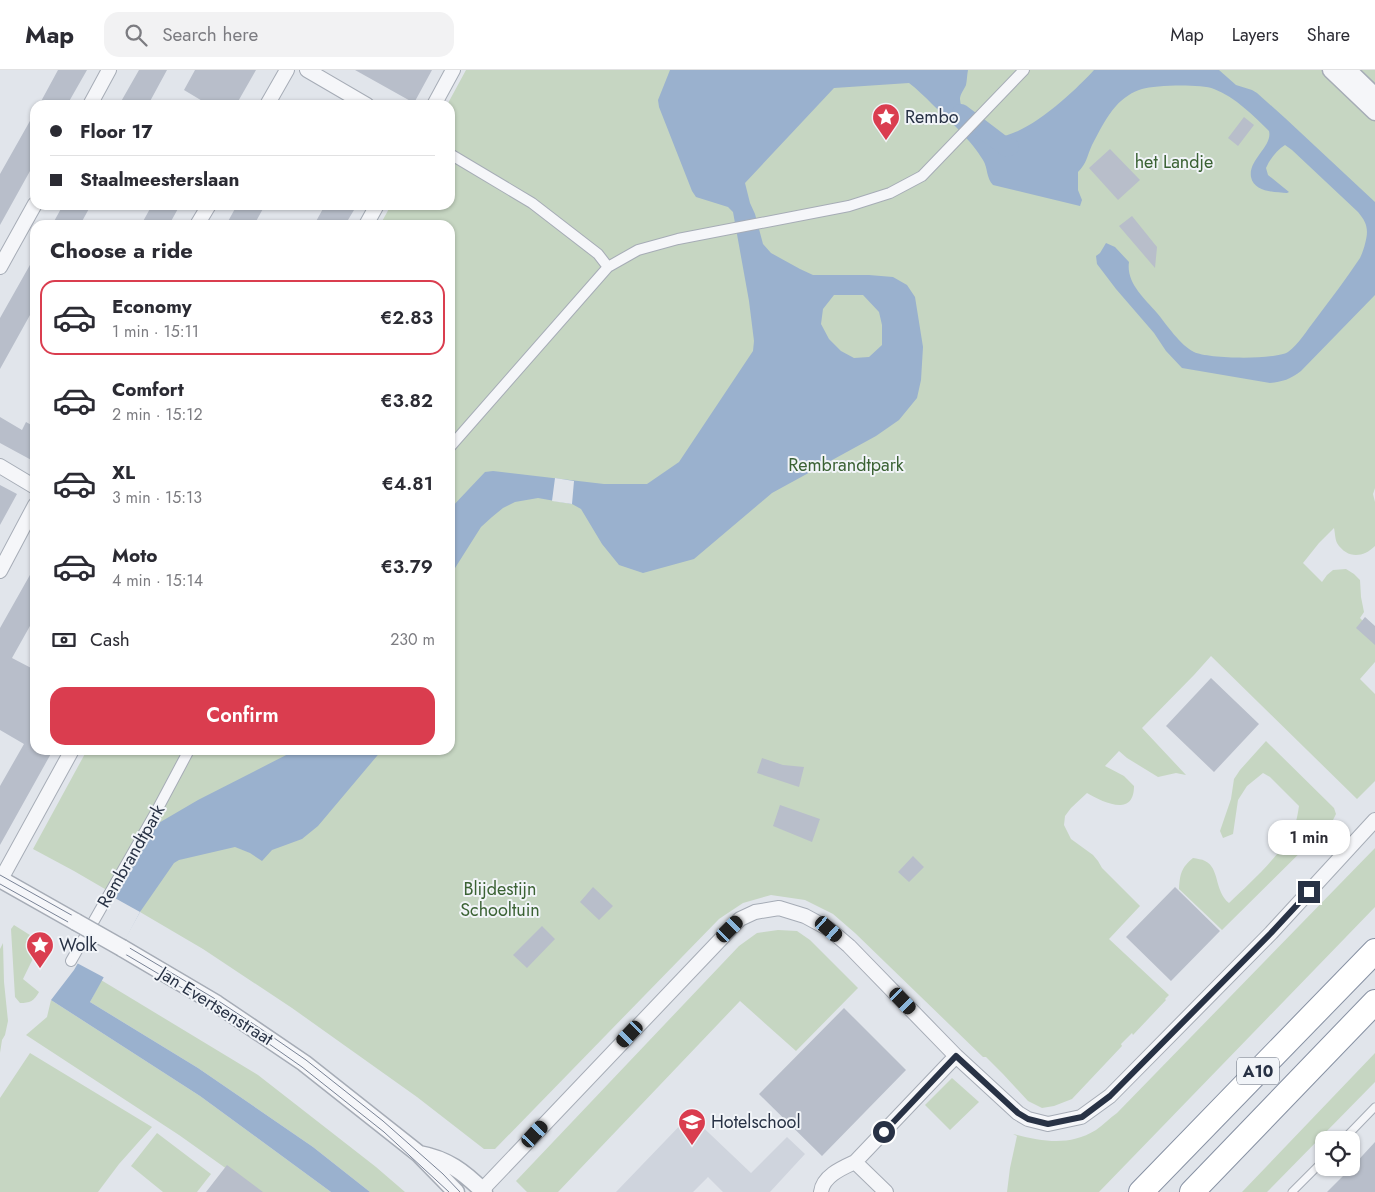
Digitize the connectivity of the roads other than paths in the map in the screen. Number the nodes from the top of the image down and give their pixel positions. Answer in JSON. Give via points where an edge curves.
{"nodes":[{"id":1,"x":109,"y":70,"type":"edge"},
{"id":2,"x":288,"y":70,"type":"edge"},
{"id":3,"x":307,"y":70,"type":"edge"},
{"id":4,"x":453,"y":70,"type":"edge"},
{"id":5,"x":1024,"y":70,"type":"edge"},
{"id":6,"x":1331,"y":70,"type":"edge"},
{"id":7,"x":1348,"y":70,"type":"edge"},
{"id":8,"x":1375,"y":96,"type":"edge"},
{"id":9,"x":93,"y":100,"type":"edge"},
{"id":10,"x":270,"y":100,"type":"edge"},
{"id":11,"x":358,"y":100,"type":"edge"},
{"id":12,"x":437,"y":100,"type":"edge"},
{"id":13,"x":1375,"y":112,"type":"edge"},
{"id":14,"x":455,"y":157,"type":"edge"},
{"id":15,"x":32,"y":210,"type":"edge"},
{"id":16,"x":0,"y":267,"type":"edge"},
{"id":17,"x":608,"y":267,"type":"junction"},
{"id":18,"x":455,"y":441,"type":"edge"},
{"id":19,"x":0,"y":466,"type":"edge"},
{"id":20,"x":30,"y":484,"type":"edge"},
{"id":21,"x":30,"y":514,"type":"edge"},
{"id":22,"x":0,"y":571,"type":"edge"},
{"id":23,"x":69,"y":755,"type":"edge"},
{"id":24,"x":186,"y":755,"type":"edge"},
{"id":25,"x":1375,"y":820,"type":"edge"},
{"id":26,"x":0,"y":880,"type":"edge"},
{"id":27,"x":1375,"y":950,"type":"edge"},
{"id":28,"x":71,"y":961,"type":"dead end"},
{"id":29,"x":1375,"y":1002,"type":"edge"},
{"id":30,"x":956,"y":1056,"type":"junction"},
{"id":31,"x":1375,"y":1108,"type":"edge"},
{"id":32,"x":1352,"y":1131,"type":"edge"},
{"id":33,"x":419,"y":1154,"type":"junction"},
{"id":34,"x":855,"y":1162,"type":"junction"},
{"id":35,"x":1315,"y":1169,"type":"edge"},
{"id":36,"x":482,"y":1191,"type":"edge"},
{"id":37,"x":456,"y":1192,"type":"edge"},
{"id":38,"x":821,"y":1192,"type":"edge"},
{"id":39,"x":886,"y":1192,"type":"edge"},
{"id":40,"x":1141,"y":1192,"type":"edge"},
{"id":41,"x":1192,"y":1192,"type":"edge"},
{"id":42,"x":1292,"y":1192,"type":"edge"}],
"edges":[{"from":1,"to":9,"type":"street"},
{"from":2,"to":10,"type":"street"},
{"from":3,"to":11,"type":"street"},
{"from":4,"to":12,"type":"street"},
{"from":5,"to":17,"type":"street","via":[[922,176],[890,193],[849,206],[638,250]]},
{"from":6,"to":13,"type":"street"},
{"from":7,"to":8,"type":"street"},
{"from":14,"to":17,"type":"street","via":[[532,203],[598,254]]},
{"from":15,"to":16,"type":"street"},
{"from":17,"to":18,"type":"street"},
{"from":19,"to":20,"type":"street"},
{"from":21,"to":22,"type":"street"},
{"from":23,"to":26,"type":"street"},
{"from":24,"to":28,"type":"street","name":"Rembrandtpark"},
{"from":25,"to":30,"type":"street","via":[[1271,933],[1110,1096],[1082,1117],[1048,1124],[1028,1119]]},
{"from":26,"to":33,"type":"street","name":"Jan Evertsenstraat","bridge":true,"via":[[217,1004],[304,1063]]},
{"from":27,"to":40,"type":"highway","number":"A10"},
{"from":29,"to":41,"type":"highway","number":"A10"},
{"from":30,"to":34,"type":"street"},
{"from":30,"to":36,"type":"street","via":[[829,929],[805,916],[779,908],[755,912],[740,919],[721,938]]},
{"from":31,"to":32,"type":"lane"},
{"from":33,"to":36,"type":"street","name":"Jan Evertsenstraat","via":[[448,1163]]},
{"from":33,"to":37,"type":"street","name":"Jan Evertsenstraat"},
{"from":34,"to":38,"type":"street","via":[[827,1180]]},
{"from":34,"to":39,"type":"street"},
{"from":35,"to":42,"type":"lane"}]}
